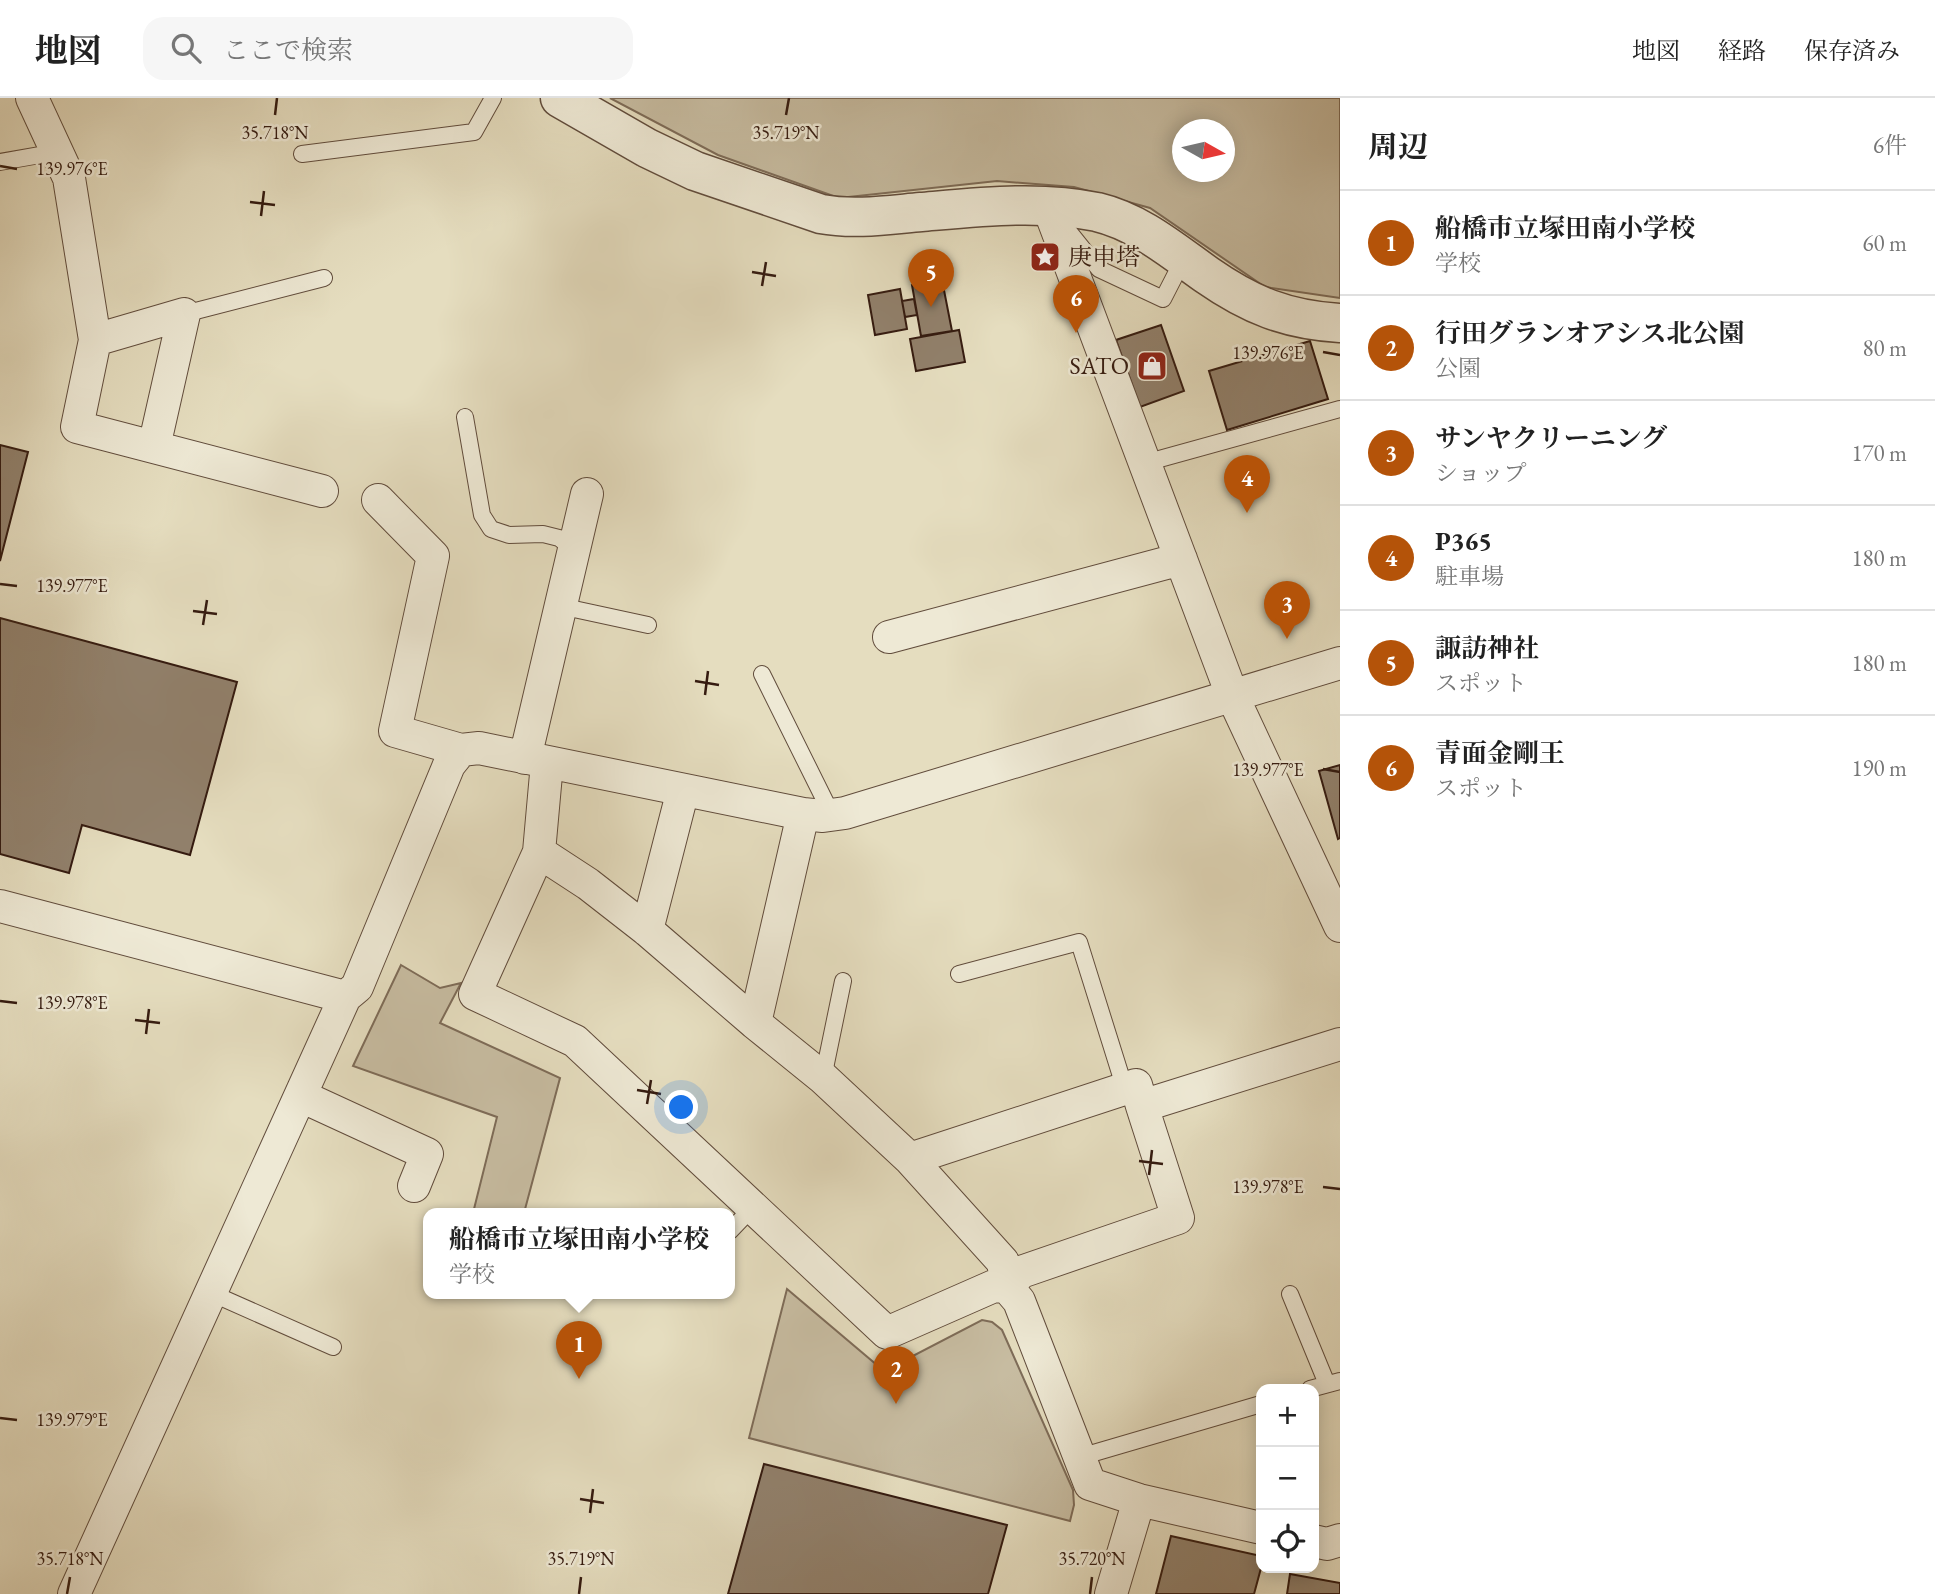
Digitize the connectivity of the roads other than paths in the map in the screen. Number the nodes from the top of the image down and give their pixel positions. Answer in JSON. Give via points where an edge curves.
{"nodes":[{"id":1,"x":32,"y":98,"type":"edge"},
{"id":2,"x":493,"y":98,"type":"edge"},
{"id":3,"x":560,"y":98,"type":"edge"},
{"id":4,"x":57,"y":152,"type":"junction"},
{"id":5,"x":302,"y":153,"type":"dead end"},
{"id":6,"x":0,"y":162,"type":"edge"},
{"id":7,"x":1048,"y":206,"type":"junction"},
{"id":8,"x":1184,"y":258,"type":"junction"},
{"id":9,"x":324,"y":278,"type":"dead end"},
{"id":10,"x":184,"y":314,"type":"junction"},
{"id":11,"x":1340,"y":323,"type":"edge"},
{"id":12,"x":95,"y":340,"type":"junction"},
{"id":13,"x":1340,"y":409,"type":"edge"},
{"id":14,"x":465,"y":417,"type":"dead end"},
{"id":15,"x":154,"y":447,"type":"junction"},
{"id":16,"x":1145,"y":463,"type":"junction"},
{"id":17,"x":322,"y":491,"type":"dead end"},
{"id":18,"x":587,"y":494,"type":"dead end"},
{"id":19,"x":378,"y":500,"type":"dead end"},
{"id":20,"x":573,"y":549,"type":"junction"},
{"id":21,"x":1181,"y":559,"type":"junction"},
{"id":22,"x":560,"y":606,"type":"junction"},
{"id":23,"x":648,"y":625,"type":"dead end"},
{"id":24,"x":890,"y":637,"type":"dead end"},
{"id":25,"x":1340,"y":663,"type":"edge"},
{"id":26,"x":762,"y":674,"type":"dead end"},
{"id":27,"x":1232,"y":695,"type":"junction"},
{"id":28,"x":461,"y":750,"type":"junction"},
{"id":29,"x":536,"y":760,"type":"junction"},
{"id":30,"x":683,"y":790,"type":"junction"},
{"id":31,"x":818,"y":814,"type":"junction"},
{"id":32,"x":539,"y":852,"type":"junction"},
{"id":33,"x":0,"y":906,"type":"edge"},
{"id":34,"x":1340,"y":926,"type":"edge"},
{"id":35,"x":647,"y":930,"type":"junction"},
{"id":36,"x":959,"y":974,"type":"dead end"},
{"id":37,"x":843,"y":981,"type":"dead end"},
{"id":38,"x":345,"y":998,"type":"junction"},
{"id":39,"x":755,"y":1023,"type":"junction"},
{"id":40,"x":1340,"y":1044,"type":"edge"},
{"id":41,"x":823,"y":1077,"type":"junction"},
{"id":42,"x":301,"y":1096,"type":"junction"},
{"id":43,"x":1133,"y":1098,"type":"junction"},
{"id":44,"x":910,"y":1159,"type":"junction"},
{"id":45,"x":414,"y":1186,"type":"dead end"},
{"id":46,"x":753,"y":1207,"type":"junction"},
{"id":47,"x":735,"y":1226,"type":"edge"},
{"id":48,"x":1007,"y":1287,"type":"junction"},
{"id":49,"x":211,"y":1293,"type":"junction"},
{"id":50,"x":1290,"y":1294,"type":"dead end"},
{"id":51,"x":333,"y":1347,"type":"dead end"},
{"id":52,"x":1333,"y":1382,"type":"edge"},
{"id":53,"x":1256,"y":1405,"type":"edge"},
{"id":54,"x":1080,"y":1457,"type":"junction"},
{"id":55,"x":1139,"y":1500,"type":"junction"},
{"id":56,"x":1256,"y":1527,"type":"edge"},
{"id":57,"x":1340,"y":1540,"type":"edge"},
{"id":58,"x":1319,"y":1542,"type":"edge"},
{"id":59,"x":74,"y":1594,"type":"edge"},
{"id":60,"x":1111,"y":1594,"type":"edge"}],
"edges":[{"from":1,"to":4,"type":"street"},
{"from":2,"to":5,"type":"lane","via":[[474,132]]},
{"from":3,"to":7,"type":"street","via":[[695,171],[821,214],[841,218]]},
{"from":4,"to":6,"type":"lane"},
{"from":4,"to":12,"type":"street","via":[[69,178]]},
{"from":7,"to":8,"type":"street","via":[[1119,220]]},
{"from":7,"to":8,"type":"lane","via":[[1099,269],[1163,299]]},
{"from":7,"to":16,"type":"street"},
{"from":8,"to":11,"type":"street","via":[[1268,310],[1301,320]]},
{"from":9,"to":10,"type":"lane"},
{"from":10,"to":12,"type":"street"},
{"from":10,"to":15,"type":"street"},
{"from":12,"to":15,"type":"street","via":[[77,427]]},
{"from":13,"to":16,"type":"lane"},
{"from":14,"to":20,"type":"lane","via":[[482,515],[491,529],[559,538]]},
{"from":15,"to":17,"type":"street"},
{"from":16,"to":21,"type":"street"},
{"from":18,"to":20,"type":"street"},
{"from":19,"to":28,"type":"street","via":[[433,556],[395,731]]},
{"from":20,"to":22,"type":"street"},
{"from":21,"to":24,"type":"street"},
{"from":21,"to":27,"type":"street"},
{"from":22,"to":23,"type":"lane"},
{"from":22,"to":29,"type":"street"},
{"from":25,"to":27,"type":"street"},
{"from":26,"to":31,"type":"lane"},
{"from":27,"to":31,"type":"street","via":[[845,813]]},
{"from":27,"to":34,"type":"street"},
{"from":28,"to":29,"type":"street","via":[[478,748]]},
{"from":28,"to":38,"type":"street","via":[[449,765],[356,987]]},
{"from":29,"to":30,"type":"street"},
{"from":29,"to":32,"type":"street"},
{"from":30,"to":31,"type":"street"},
{"from":30,"to":35,"type":"street"},
{"from":31,"to":39,"type":"street"},
{"from":32,"to":35,"type":"street"},
{"from":32,"to":46,"type":"street","via":[[475,994],[575,1041]]},
{"from":33,"to":38,"type":"street"},
{"from":35,"to":39,"type":"street"},
{"from":36,"to":43,"type":"lane","via":[[1079,942]]},
{"from":37,"to":41,"type":"lane"},
{"from":38,"to":42,"type":"street"},
{"from":39,"to":41,"type":"street"},
{"from":40,"to":43,"type":"street"},
{"from":41,"to":44,"type":"street"},
{"from":42,"to":45,"type":"street","via":[[427,1154]]},
{"from":42,"to":49,"type":"street"},
{"from":43,"to":44,"type":"street"},
{"from":43,"to":48,"type":"street","via":[[1178,1218],[1021,1272]]},
{"from":44,"to":48,"type":"street","via":[[1003,1262]]},
{"from":46,"to":47,"type":"lane"},
{"from":46,"to":48,"type":"street","via":[[887,1333],[994,1286]]},
{"from":48,"to":54,"type":"street","via":[[1019,1301]]},
{"from":49,"to":51,"type":"lane"},
{"from":49,"to":59,"type":"street"},
{"from":50,"to":52,"type":"lane"},
{"from":53,"to":54,"type":"lane"},
{"from":54,"to":55,"type":"street","via":[[1090,1484]]},
{"from":55,"to":56,"type":"street"},
{"from":55,"to":60,"type":"street"},
{"from":57,"to":58,"type":"street"}]}
